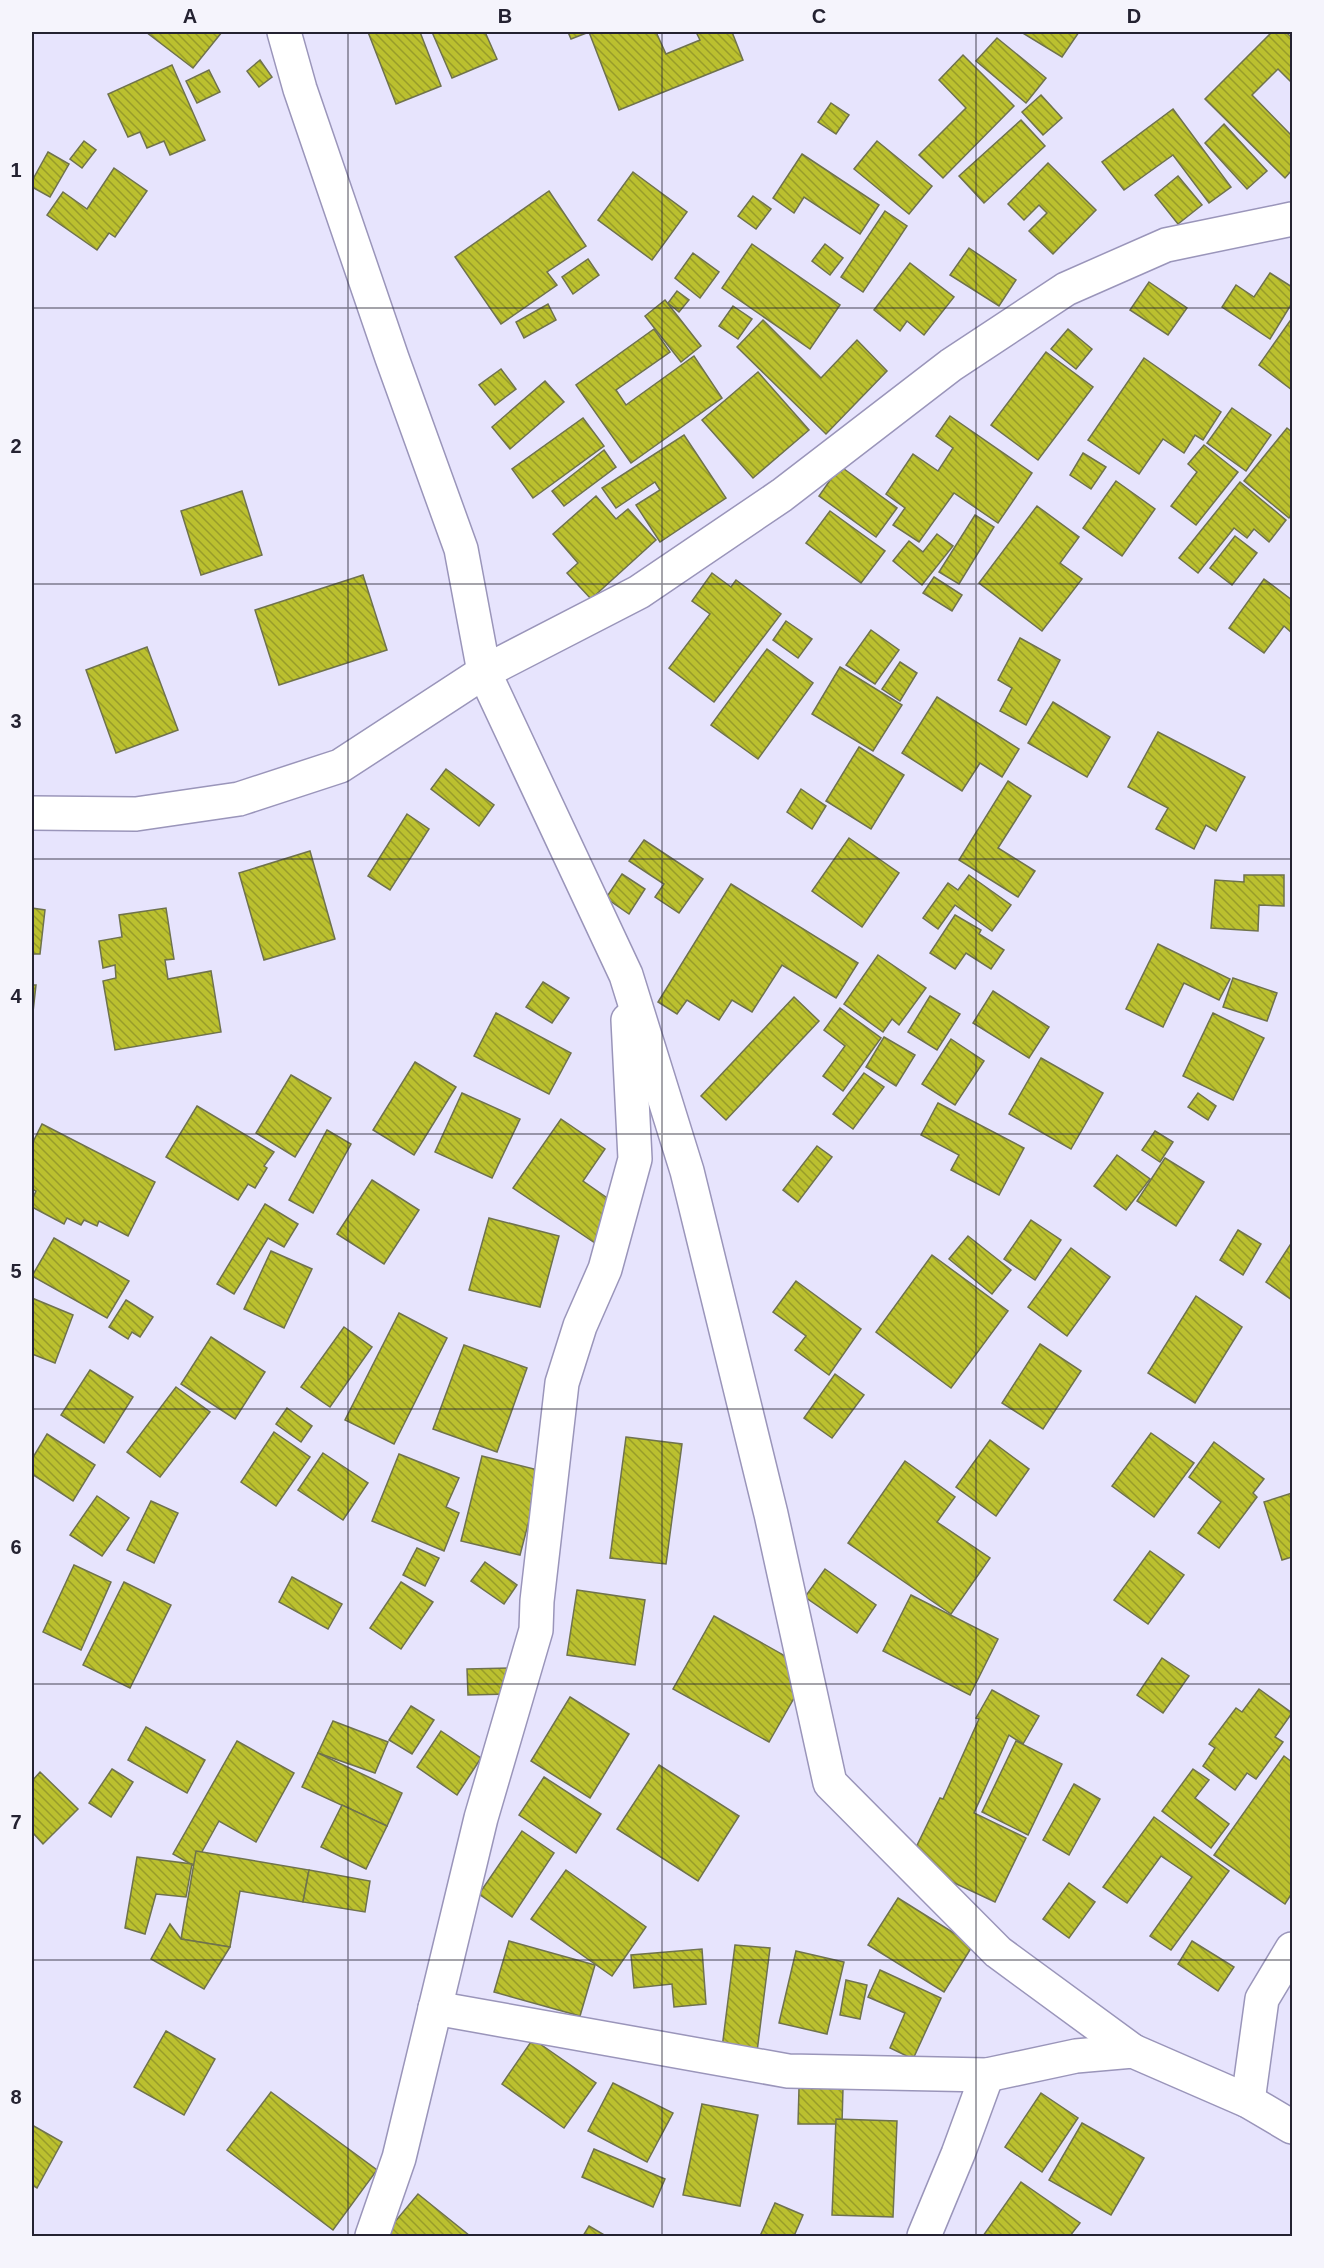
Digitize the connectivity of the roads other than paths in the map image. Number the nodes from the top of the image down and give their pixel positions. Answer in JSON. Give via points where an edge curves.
{"nodes":[{"id":1,"x":284,"y":32,"type":"edge"},
{"id":2,"x":1293,"y":219,"type":"edge"},
{"id":3,"x":484,"y":672,"type":"junction"},
{"id":4,"x":32,"y":813,"type":"edge"},
{"id":5,"x":626,"y":975,"type":"junction"},
{"id":6,"x":1293,"y":1949,"type":"edge"},
{"id":7,"x":435,"y":2008,"type":"junction"},
{"id":8,"x":1133,"y":2051,"type":"junction"},
{"id":9,"x":987,"y":2075,"type":"junction"},
{"id":10,"x":1248,"y":2101,"type":"junction"},
{"id":11,"x":1293,"y":2127,"type":"edge"},
{"id":12,"x":372,"y":2236,"type":"edge"},
{"id":13,"x":924,"y":2236,"type":"edge"}],
"edges":[{"from":1,"to":3,"type":"street","via":[[303,101],[461,549]]},
{"from":2,"to":3,"type":"street","via":[[1166,245],[1066,290],[951,365],[782,495],[639,592]]},
{"from":3,"to":4,"type":"street","via":[[340,766],[239,799],[136,814]]},
{"from":3,"to":5,"type":"street"},
{"from":5,"to":7,"type":"street","via":[[635,1159],[605,1269],[580,1326],[562,1383],[536,1630],[481,1818]]},
{"from":5,"to":8,"type":"street","via":[[687,1171],[771,1514],[830,1783],[998,1952]]},
{"from":6,"to":10,"type":"street","via":[[1262,1999]]},
{"from":7,"to":9,"type":"street","via":[[788,2071]]},
{"from":7,"to":12,"type":"street","via":[[399,2158]]},
{"from":8,"to":9,"type":"street","via":[[1076,2056]]},
{"from":8,"to":10,"type":"street"},
{"from":9,"to":13,"type":"street"},
{"from":10,"to":11,"type":"street"}]}
